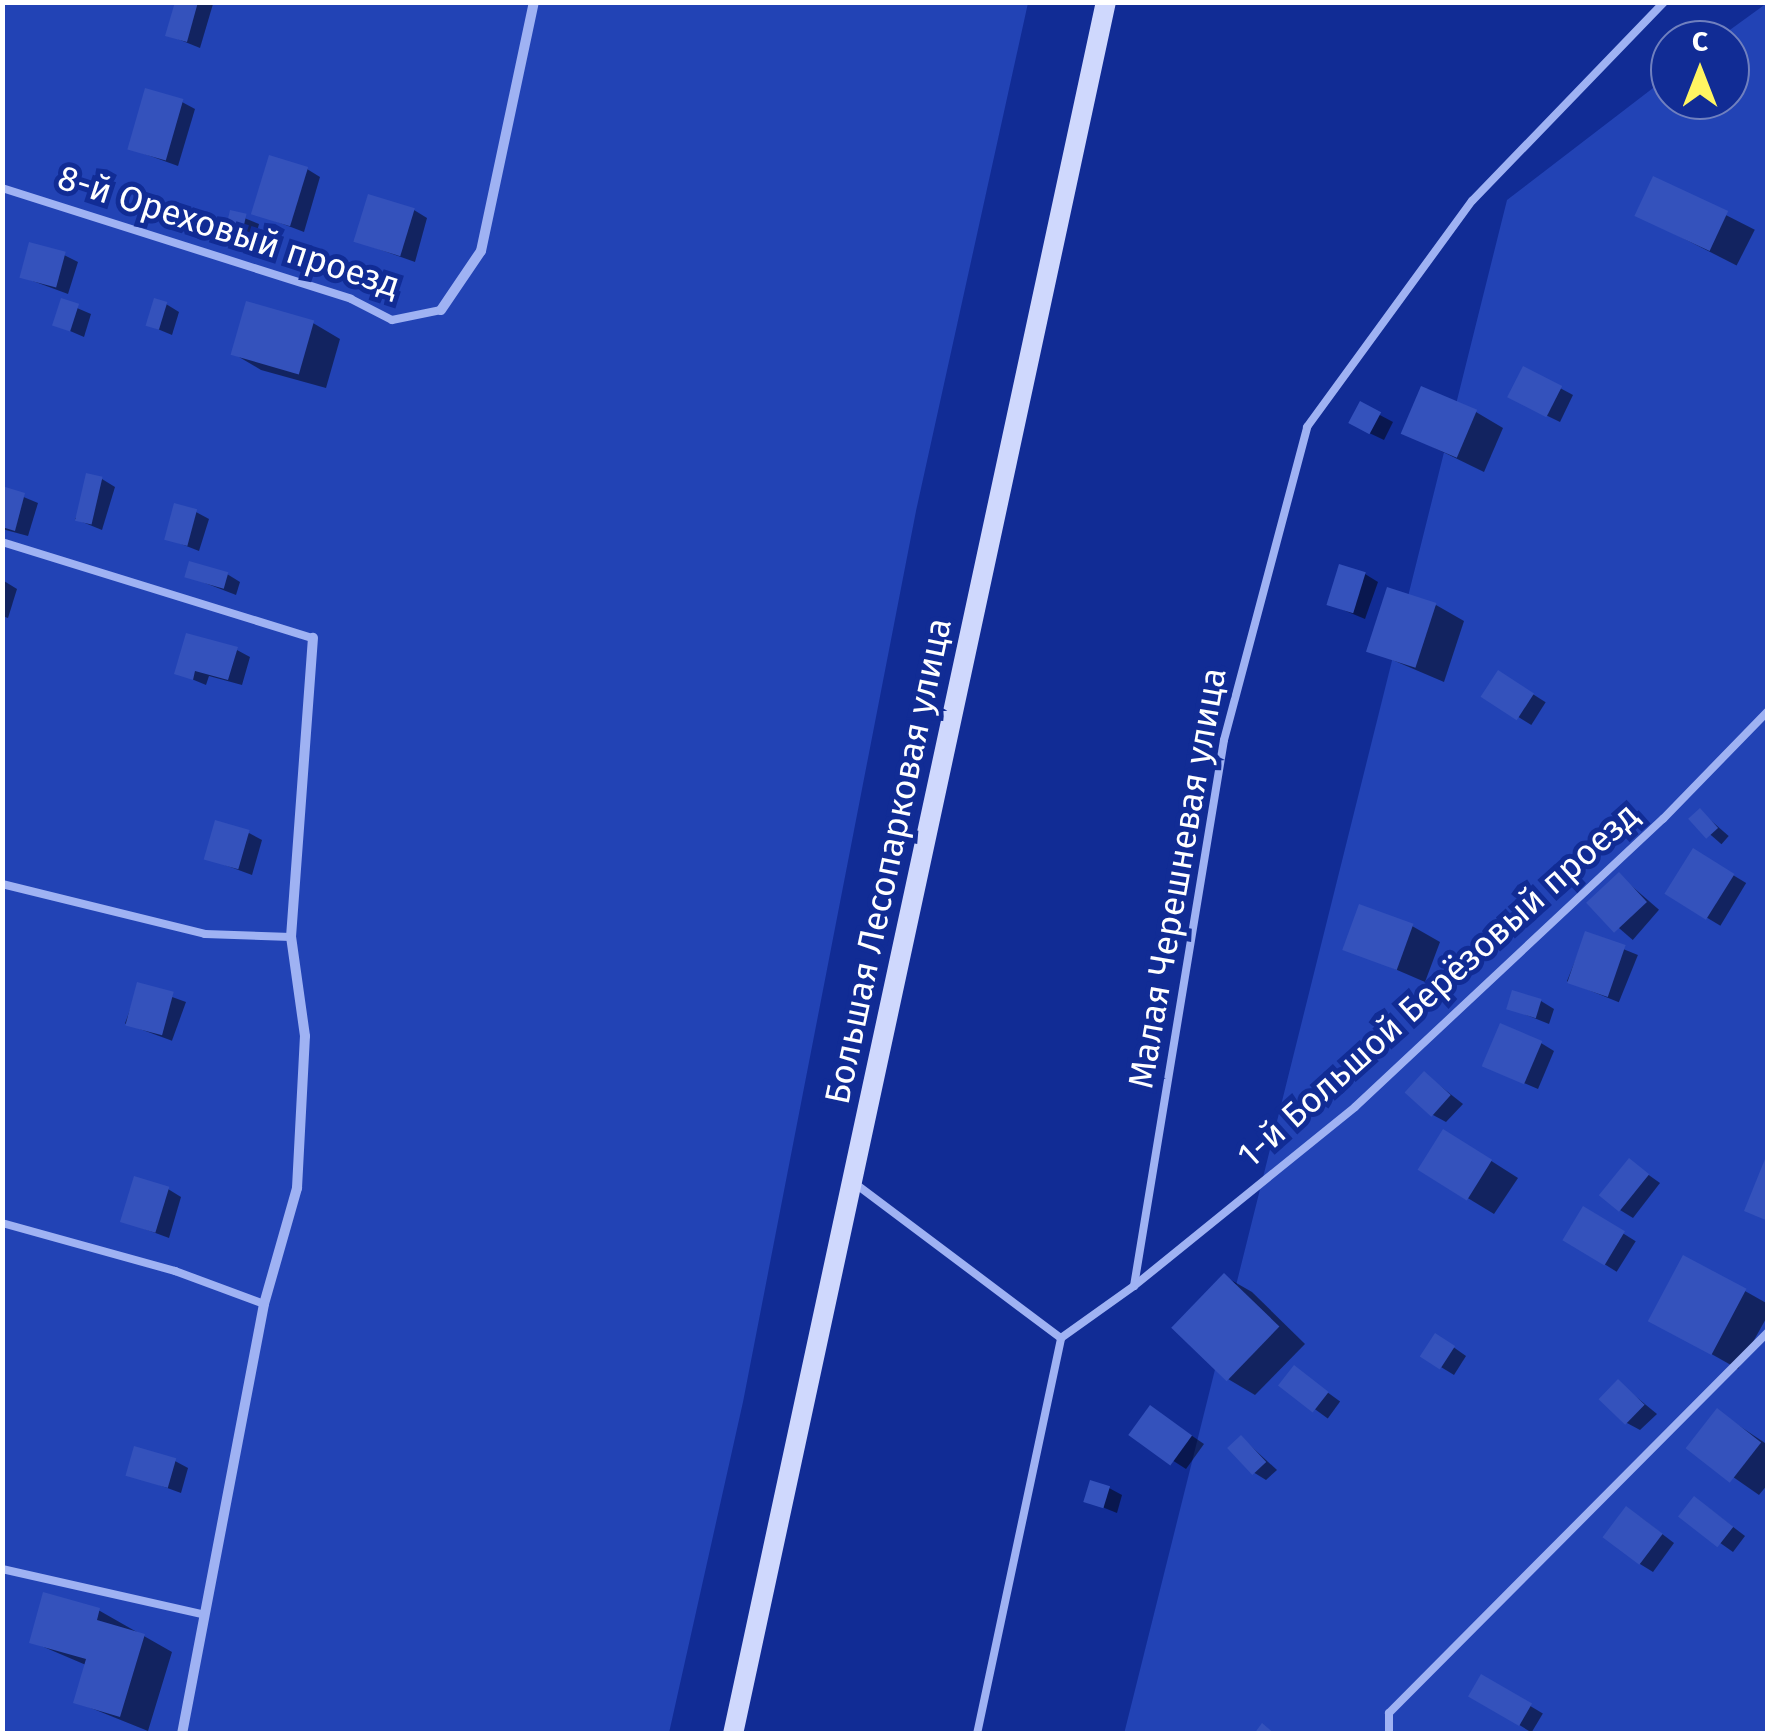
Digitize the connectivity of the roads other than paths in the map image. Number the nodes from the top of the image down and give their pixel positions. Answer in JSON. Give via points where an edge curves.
{"nodes":[{"id":1,"x":534,"y":2,"type":"edge"},
{"id":2,"x":1106,"y":2,"type":"edge"},
{"id":3,"x":1664,"y":2,"type":"edge"},
{"id":4,"x":2,"y":188,"type":"edge"},
{"id":5,"x":440,"y":310,"type":"joint"},
{"id":6,"x":2,"y":542,"type":"edge"},
{"id":7,"x":313,"y":638,"type":"joint"},
{"id":8,"x":1768,"y":710,"type":"edge"},
{"id":9,"x":2,"y":884,"type":"edge"},
{"id":10,"x":291,"y":937,"type":"junction"},
{"id":11,"x":852,"y":1181,"type":"junction"},
{"id":12,"x":2,"y":1223,"type":"edge"},
{"id":13,"x":1134,"y":1286,"type":"junction"},
{"id":14,"x":264,"y":1304,"type":"junction"},
{"id":15,"x":1768,"y":1332,"type":"edge"},
{"id":16,"x":1061,"y":1338,"type":"junction"},
{"id":17,"x":2,"y":1569,"type":"edge"},
{"id":18,"x":202,"y":1614,"type":"junction"},
{"id":19,"x":182,"y":1734,"type":"edge"},
{"id":20,"x":734,"y":1734,"type":"edge"},
{"id":21,"x":977,"y":1734,"type":"edge"},
{"id":22,"x":1390,"y":1734,"type":"edge"}],
"edges":[{"from":1,"to":5,"type":"street","via":[[480,251]]},
{"from":2,"to":11,"type":"main road","name":"Большая Лесопарковая улица"},
{"from":3,"to":13,"type":"lane","name":"Малая Черешневая улица","via":[[1472,201],[1307,427],[1224,740]]},
{"from":4,"to":5,"type":"lane","name":"8-й Ореховый проезд","via":[[351,299],[392,320]]},
{"from":6,"to":7,"type":"lane"},
{"from":7,"to":10,"type":"street"},
{"from":8,"to":13,"type":"lane","name":"1-й Большой Берёзовый проезд","via":[[1663,819],[1355,1107]]},
{"from":9,"to":10,"type":"lane","via":[[205,934]]},
{"from":10,"to":14,"type":"street","via":[[306,1036],[297,1188]]},
{"from":11,"to":16,"type":"lane"},
{"from":11,"to":20,"type":"main road","name":"Большая Лесопарковая улица"},
{"from":12,"to":14,"type":"lane","via":[[175,1271]]},
{"from":13,"to":16,"type":"lane"},
{"from":14,"to":18,"type":"street"},
{"from":15,"to":22,"type":"lane","via":[[1389,1713]]},
{"from":16,"to":21,"type":"lane"},
{"from":17,"to":18,"type":"lane"},
{"from":18,"to":19,"type":"street"}]}
